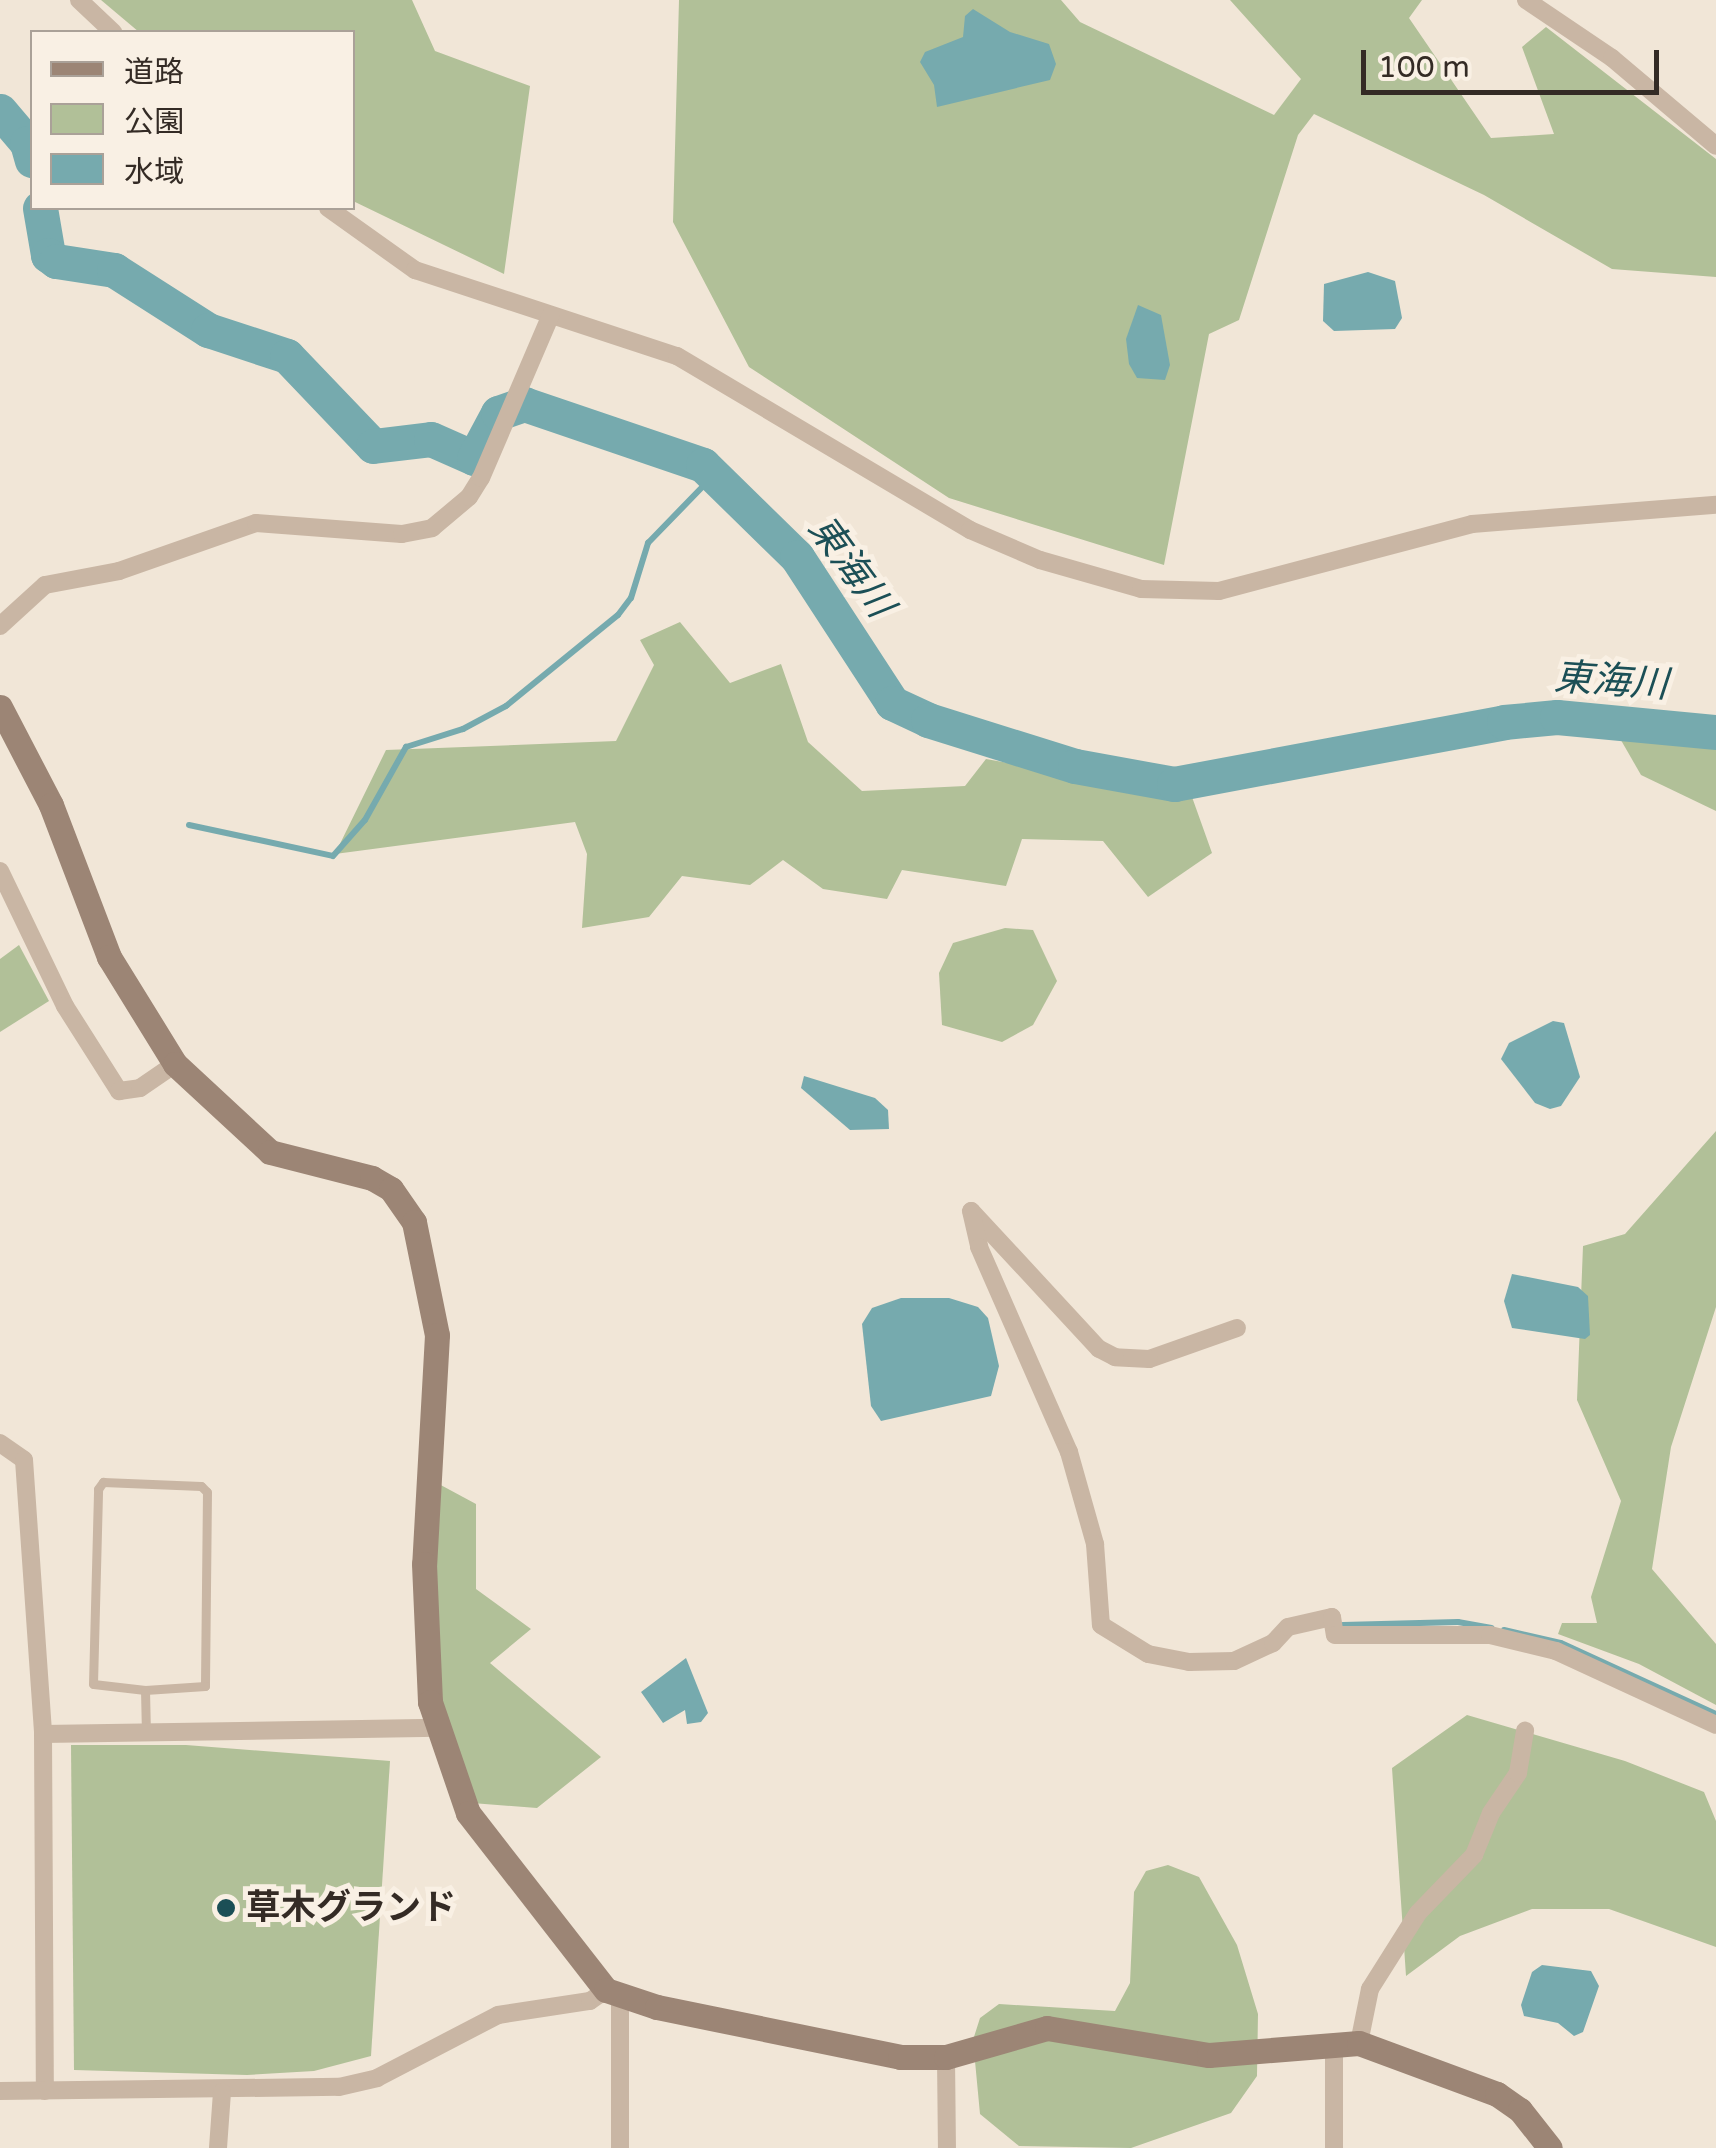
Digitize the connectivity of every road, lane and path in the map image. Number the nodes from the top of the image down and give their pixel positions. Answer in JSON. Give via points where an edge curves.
{"nodes":[{"id":1,"x":79,"y":0,"type":"edge"},
{"id":2,"x":1526,"y":0,"type":"edge"},
{"id":3,"x":111,"y":30,"type":"edge"},
{"id":4,"x":1716,"y":146,"type":"edge"},
{"id":5,"x":331,"y":210,"type":"edge"},
{"id":6,"x":551,"y":315,"type":"junction"},
{"id":7,"x":1716,"y":505,"type":"edge"},
{"id":8,"x":0,"y":626,"type":"edge"},
{"id":9,"x":0,"y":706,"type":"edge"},
{"id":10,"x":0,"y":871,"type":"edge"},
{"id":11,"x":175,"y":1064,"type":"junction"},
{"id":12,"x":1236,"y":1328,"type":"dead end"},
{"id":13,"x":0,"y":1443,"type":"edge"},
{"id":14,"x":145,"y":1690,"type":"junction"},
{"id":15,"x":1716,"y":1726,"type":"edge"},
{"id":16,"x":438,"y":1728,"type":"junction"},
{"id":17,"x":1525,"y":1731,"type":"dead end"},
{"id":18,"x":146,"y":1733,"type":"junction"},
{"id":19,"x":43,"y":1734,"type":"junction"},
{"id":20,"x":613,"y":1993,"type":"junction"},
{"id":21,"x":1346,"y":2046,"type":"junction"},
{"id":22,"x":946,"y":2058,"type":"junction"},
{"id":23,"x":0,"y":2091,"type":"edge"},
{"id":24,"x":44,"y":2091,"type":"junction"},
{"id":25,"x":222,"y":2092,"type":"junction"},
{"id":26,"x":218,"y":2148,"type":"edge"},
{"id":27,"x":620,"y":2148,"type":"edge"},
{"id":28,"x":947,"y":2148,"type":"edge"},
{"id":29,"x":1334,"y":2148,"type":"edge"},
{"id":30,"x":1550,"y":2148,"type":"edge"}],
"edges":[{"from":1,"to":3,"type":"street"},
{"from":2,"to":4,"type":"street","via":[[1612,58]]},
{"from":5,"to":6,"type":"street","via":[[416,270]]},
{"from":6,"to":7,"type":"street","via":[[708,370],[970,530],[1040,560],[1141,589],[1218,591],[1472,524]]},
{"from":6,"to":8,"type":"street","via":[[524,390],[470,498],[432,528],[402,534],[256,523],[119,570],[44,585]]},
{"from":9,"to":11,"type":"main road","via":[[51,805],[109,957]]},
{"from":10,"to":11,"type":"street","via":[[65,1006],[119,1091],[140,1088]]},
{"from":11,"to":16,"type":"main road","via":[[270,1152],[372,1178],[391,1189],[414,1222],[437,1335],[424,1564],[425,1659]]},
{"from":12,"to":15,"type":"street","via":[[1150,1359],[1115,1357],[1099,1349],[972,1211],[979,1247],[1069,1452],[1096,1544],[1102,1625],[1148,1654],[1189,1662],[1234,1662],[1273,1643],[1288,1627],[1332,1617],[1335,1635],[1490,1636],[1556,1650]]},
{"from":13,"to":19,"type":"street","via":[[24,1460]]},
{"from":14,"to":14,"type":"lane","via":[[205,1686],[207,1492],[201,1486],[103,1482],[94,1684]]},
{"from":14,"to":18,"type":"lane"},
{"from":16,"to":18,"type":"street"},
{"from":16,"to":20,"type":"main road","via":[[468,1813]]},
{"from":17,"to":21,"type":"street","via":[[1518,1773],[1474,1855],[1418,1912],[1370,1989]]},
{"from":18,"to":19,"type":"street"},
{"from":19,"to":24,"type":"street"},
{"from":20,"to":22,"type":"main road","via":[[900,2058]]},
{"from":20,"to":25,"type":"street","via":[[498,2015],[377,2078],[306,2092]]},
{"from":20,"to":27,"type":"street"},
{"from":21,"to":22,"type":"main road","via":[[1210,2055],[1047,2028]]},
{"from":21,"to":29,"type":"street"},
{"from":21,"to":30,"type":"main road","via":[[1497,2094],[1520,2110]]},
{"from":22,"to":28,"type":"street"},
{"from":23,"to":24,"type":"street"},
{"from":24,"to":25,"type":"street"},
{"from":25,"to":26,"type":"street"}]}
